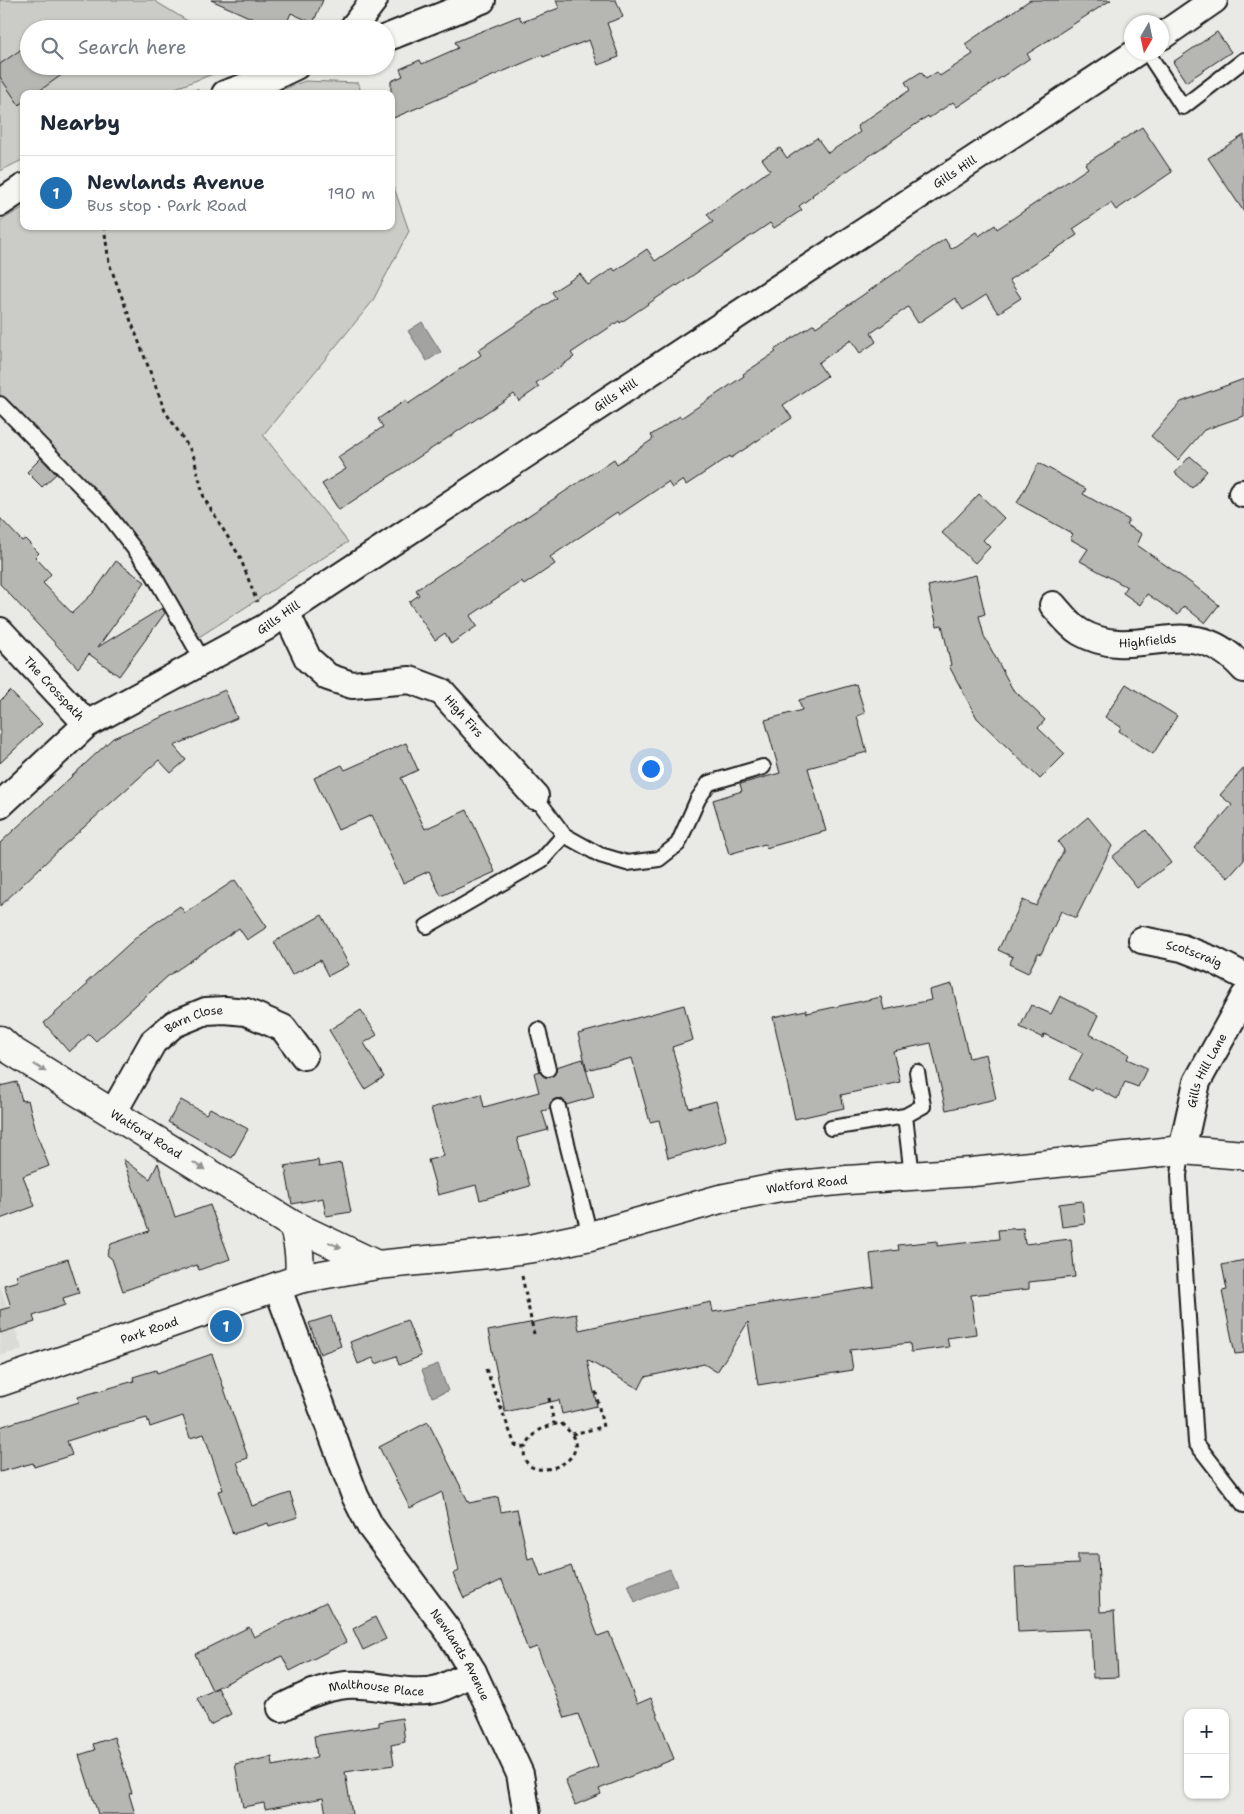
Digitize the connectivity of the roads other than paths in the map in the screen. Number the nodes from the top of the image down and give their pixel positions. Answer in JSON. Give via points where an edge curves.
{"nodes":[{"id":1,"x":482,"y":0,"type":"edge"},
{"id":2,"x":1214,"y":0,"type":"edge"},
{"id":3,"x":367,"y":2,"type":"edge"},
{"id":4,"x":357,"y":20,"type":"edge"},
{"id":5,"x":1169,"y":31,"type":"edge"},
{"id":6,"x":395,"y":35,"type":"edge"},
{"id":7,"x":1125,"y":60,"type":"edge"},
{"id":8,"x":1152,"y":60,"type":"edge"},
{"id":9,"x":1244,"y":60,"type":"edge"},
{"id":10,"x":277,"y":75,"type":"edge"},
{"id":11,"x":236,"y":90,"type":"edge"},
{"id":12,"x":20,"y":190,"type":"edge"},
{"id":13,"x":0,"y":203,"type":"edge"},
{"id":14,"x":0,"y":404,"type":"edge"},
{"id":15,"x":1053,"y":605,"type":"dead end"},
{"id":16,"x":276,"y":620,"type":"junction"},
{"id":17,"x":0,"y":631,"type":"edge"},
{"id":18,"x":203,"y":661,"type":"junction"},
{"id":19,"x":1244,"y":669,"type":"edge"},
{"id":20,"x":87,"y":724,"type":"junction"},
{"id":21,"x":763,"y":767,"type":"dead end"},
{"id":22,"x":535,"y":796,"type":"joint"},
{"id":23,"x":0,"y":805,"type":"edge"},
{"id":24,"x":564,"y":835,"type":"junction"},
{"id":25,"x":427,"y":926,"type":"dead end"},
{"id":26,"x":1142,"y":940,"type":"dead end"},
{"id":27,"x":1244,"y":976,"type":"edge"},
{"id":28,"x":1244,"y":996,"type":"edge"},
{"id":29,"x":538,"y":1030,"type":"dead end"},
{"id":30,"x":0,"y":1040,"type":"edge"},
{"id":31,"x":304,"y":1056,"type":"dead end"},
{"id":32,"x":548,"y":1069,"type":"dead end"},
{"id":33,"x":917,"y":1072,"type":"dead end"},
{"id":34,"x":558,"y":1107,"type":"dead end"},
{"id":35,"x":113,"y":1113,"type":"junction"},
{"id":36,"x":905,"y":1116,"type":"junction"},
{"id":37,"x":831,"y":1128,"type":"dead end"},
{"id":38,"x":1182,"y":1150,"type":"junction"},
{"id":39,"x":1244,"y":1155,"type":"edge"},
{"id":40,"x":912,"y":1176,"type":"junction"},
{"id":41,"x":293,"y":1225,"type":"junction"},
{"id":42,"x":590,"y":1236,"type":"junction"},
{"id":43,"x":377,"y":1264,"type":"junction"},
{"id":44,"x":288,"y":1282,"type":"junction"},
{"id":45,"x":0,"y":1382,"type":"edge"},
{"id":46,"x":1244,"y":1505,"type":"edge"},
{"id":47,"x":473,"y":1672,"type":"junction"},
{"id":48,"x":281,"y":1708,"type":"dead end"},
{"id":49,"x":527,"y":1814,"type":"edge"}],
"edges":[{"from":1,"to":6,"type":"street"},
{"from":2,"to":5,"type":"street"},
{"from":3,"to":4,"type":"street"},
{"from":7,"to":16,"type":"street","name":"Gills Hill"},
{"from":8,"to":9,"type":"lane","via":[[1183,107]]},
{"from":10,"to":11,"type":"street"},
{"from":12,"to":13,"type":"street"},
{"from":14,"to":18,"type":"lane","via":[[106,512],[152,572]]},
{"from":15,"to":19,"type":"street","name":"Highfields","via":[[1079,631],[1100,640],[1120,644],[1192,638],[1215,645]]},
{"from":16,"to":18,"type":"street","name":"Gills Hill"},
{"from":16,"to":22,"type":"street","name":"High Firs","via":[[308,659],[328,677],[352,685],[410,680],[442,692]]},
{"from":17,"to":20,"type":"street","name":"The Crosspath"},
{"from":18,"to":20,"type":"street","name":"Gills Hill"},
{"from":20,"to":23,"type":"street","name":"Gills Hill"},
{"from":21,"to":24,"type":"lane","via":[[709,783],[698,799],[678,844],[659,859],[627,863],[600,855]]},
{"from":22,"to":24,"type":"lane"},
{"from":24,"to":25,"type":"lane","via":[[542,860]]},
{"from":26,"to":27,"type":"street","name":"Scotscraig","via":[[1182,948]]},
{"from":28,"to":38,"type":"street","name":"Gills Hill Lane","via":[[1197,1082]]},
{"from":29,"to":32,"type":"lane"},
{"from":30,"to":35,"type":"main road","name":"Watford Road","one_way":true,"via":[[12,1051]]},
{"from":31,"to":35,"type":"street","name":"Barn Close","via":[[283,1028],[246,1012],[206,1011],[174,1024],[153,1042]]},
{"from":33,"to":36,"type":"lane","via":[[923,1106]]},
{"from":34,"to":42,"type":"lane"},
{"from":35,"to":41,"type":"main road","name":"Watford Road","one_way":true},
{"from":36,"to":37,"type":"lane"},
{"from":36,"to":40,"type":"lane"},
{"from":38,"to":39,"type":"main road","name":"Watford Road"},
{"from":38,"to":40,"type":"main road","name":"Watford Road"},
{"from":38,"to":46,"type":"lane","via":[[1180,1176],[1196,1442]]},
{"from":40,"to":42,"type":"main road","name":"Watford Road","via":[[780,1187],[720,1199]]},
{"from":41,"to":43,"type":"main road","name":"Watford Road","one_way":true},
{"from":41,"to":44,"type":"main road","via":[[300,1254]]},
{"from":42,"to":43,"type":"main road","name":"Watford Road","via":[[498,1253]]},
{"from":43,"to":44,"type":"main road","name":"Watford Road"},
{"from":44,"to":45,"type":"main road","name":"Park Road"},
{"from":44,"to":47,"type":"street","name":"Newlands Avenue","via":[[355,1496],[370,1526],[449,1632]]},
{"from":47,"to":48,"type":"street","name":"Malthouse Place","via":[[438,1689],[414,1691],[345,1685],[312,1693]]},
{"from":47,"to":49,"type":"street","name":"Newlands Avenue","via":[[520,1774]]}]}
